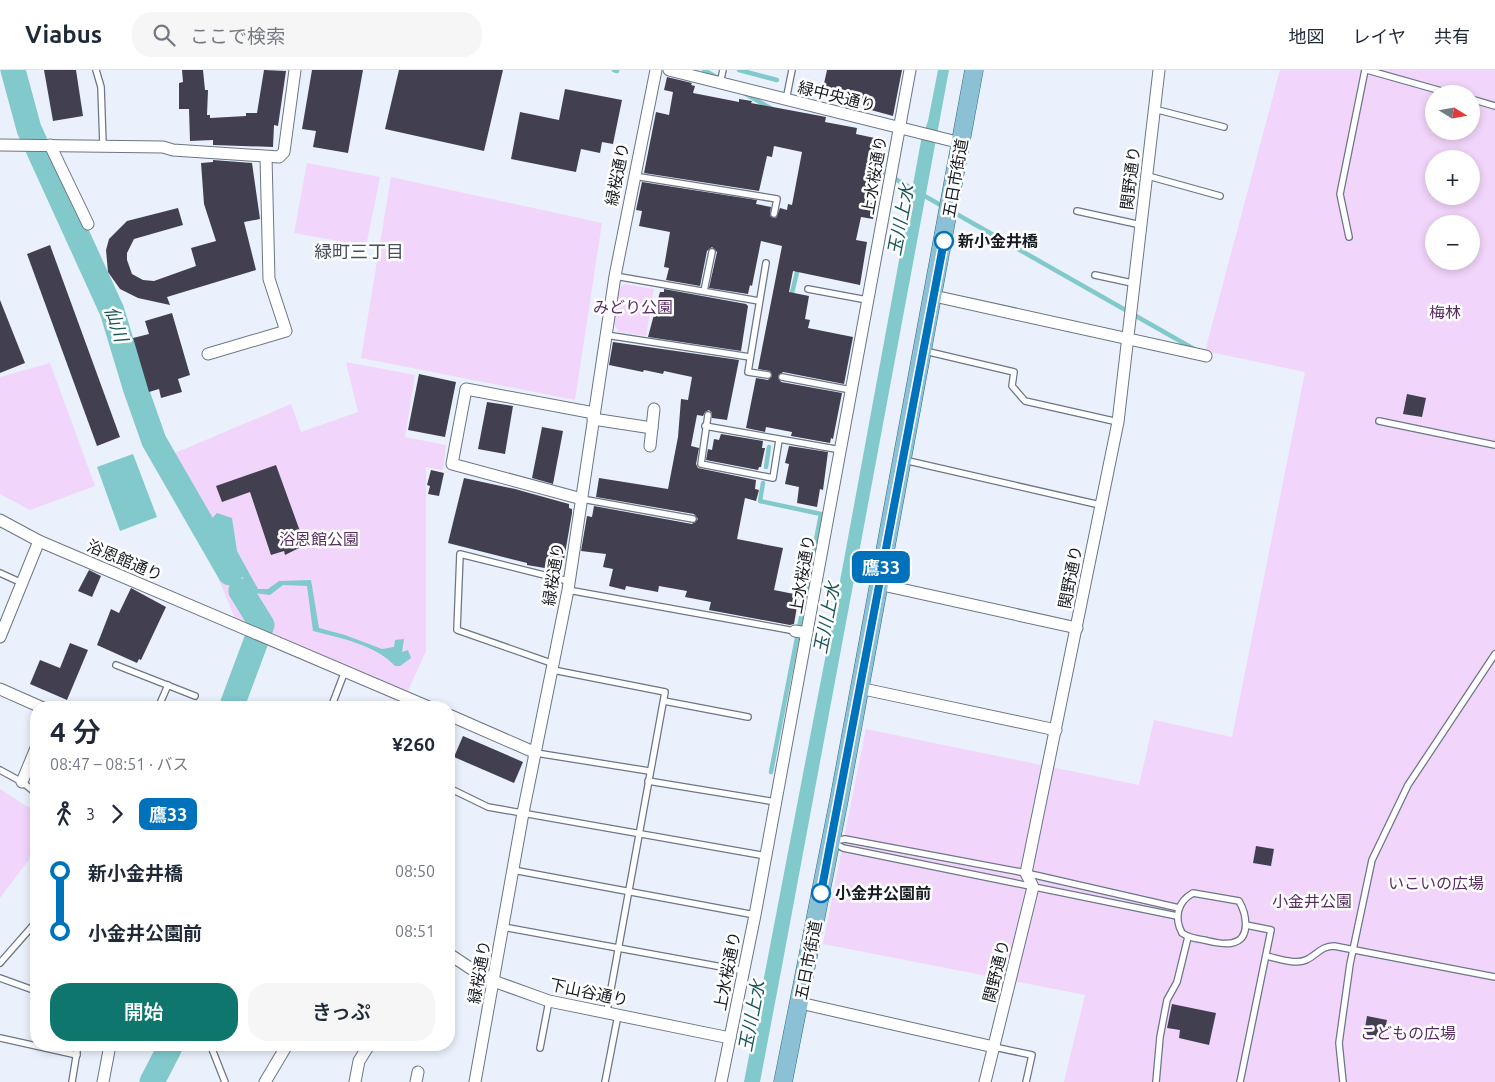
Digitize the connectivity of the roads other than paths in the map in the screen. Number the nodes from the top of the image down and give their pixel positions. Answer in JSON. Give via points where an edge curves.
{"nodes":[{"id":1,"x":96,"y":70,"type":"edge"},
{"id":2,"x":295,"y":70,"type":"edge"},
{"id":3,"x":656,"y":70,"type":"edge"},
{"id":4,"x":669,"y":70,"type":"edge"},
{"id":5,"x":723,"y":70,"type":"edge"},
{"id":6,"x":792,"y":70,"type":"edge"},
{"id":7,"x":910,"y":70,"type":"edge"},
{"id":8,"x":974,"y":70,"type":"edge"},
{"id":9,"x":1159,"y":70,"type":"edge"},
{"id":10,"x":1366,"y":70,"type":"edge"},
{"id":11,"x":720,"y":83,"type":"junction"},
{"id":12,"x":1425,"y":86,"type":"edge"},
{"id":13,"x":786,"y":100,"type":"junction"},
{"id":14,"x":1480,"y":102,"type":"edge"},
{"id":15,"x":1495,"y":106,"type":"edge"},
{"id":16,"x":1154,"y":110,"type":"junction"},
{"id":17,"x":1224,"y":127,"type":"dead end"},
{"id":18,"x":904,"y":130,"type":"junction"},
{"id":19,"x":957,"y":142,"type":"junction"},
{"id":20,"x":47,"y":144,"type":"junction"},
{"id":21,"x":0,"y":145,"type":"edge"},
{"id":22,"x":103,"y":145,"type":"junction"},
{"id":23,"x":266,"y":157,"type":"junction"},
{"id":24,"x":633,"y":176,"type":"junction"},
{"id":25,"x":1148,"y":176,"type":"junction"},
{"id":26,"x":1220,"y":196,"type":"dead end"},
{"id":27,"x":1077,"y":210,"type":"dead end"},
{"id":28,"x":774,"y":214,"type":"dead end"},
{"id":29,"x":88,"y":224,"type":"dead end"},
{"id":30,"x":1141,"y":224,"type":"junction"},
{"id":31,"x":1349,"y":237,"type":"dead end"},
{"id":32,"x":712,"y":252,"type":"dead end"},
{"id":33,"x":766,"y":263,"type":"dead end"},
{"id":34,"x":1095,"y":274,"type":"dead end"},
{"id":35,"x":614,"y":276,"type":"junction"},
{"id":36,"x":1132,"y":283,"type":"junction"},
{"id":37,"x":808,"y":289,"type":"dead end"},
{"id":38,"x":704,"y":291,"type":"junction"},
{"id":39,"x":934,"y":296,"type":"junction"},
{"id":40,"x":867,"y":300,"type":"junction"},
{"id":41,"x":759,"y":301,"type":"junction"},
{"id":42,"x":606,"y":335,"type":"junction"},
{"id":43,"x":1128,"y":338,"type":"junction"},
{"id":44,"x":923,"y":350,"type":"junction"},
{"id":45,"x":208,"y":354,"type":"dead end"},
{"id":46,"x":1206,"y":356,"type":"dead end"},
{"id":47,"x":750,"y":357,"type":"junction"},
{"id":48,"x":768,"y":375,"type":"dead end"},
{"id":49,"x":782,"y":377,"type":"dead end"},
{"id":50,"x":851,"y":390,"type":"junction"},
{"id":51,"x":654,"y":409,"type":"dead end"},
{"id":52,"x":708,"y":415,"type":"dead end"},
{"id":53,"x":593,"y":416,"type":"junction"},
{"id":54,"x":1379,"y":421,"type":"dead end"},
{"id":55,"x":1118,"y":422,"type":"junction"},
{"id":56,"x":705,"y":426,"type":"junction"},
{"id":57,"x":652,"y":428,"type":"junction"},
{"id":58,"x":779,"y":440,"type":"junction"},
{"id":59,"x":1495,"y":445,"type":"edge"},
{"id":60,"x":650,"y":446,"type":"dead end"},
{"id":61,"x":841,"y":450,"type":"junction"},
{"id":62,"x":902,"y":460,"type":"junction"},
{"id":63,"x":582,"y":499,"type":"junction"},
{"id":64,"x":1100,"y":505,"type":"junction"},
{"id":65,"x":693,"y":519,"type":"dead end"},
{"id":66,"x":0,"y":520,"type":"edge"},
{"id":67,"x":39,"y":541,"type":"junction"},
{"id":68,"x":0,"y":573,"type":"edge"},
{"id":69,"x":22,"y":583,"type":"junction"},
{"id":70,"x":878,"y":584,"type":"junction"},
{"id":71,"x":568,"y":586,"type":"junction"},
{"id":72,"x":1077,"y":628,"type":"junction"},
{"id":73,"x":801,"y":632,"type":"junction"},
{"id":74,"x":0,"y":637,"type":"edge"},
{"id":75,"x":1495,"y":654,"type":"edge"},
{"id":76,"x":116,"y":665,"type":"dead end"},
{"id":77,"x":553,"y":667,"type":"junction"},
{"id":78,"x":345,"y":671,"type":"junction"},
{"id":79,"x":168,"y":685,"type":"junction"},
{"id":80,"x":860,"y":688,"type":"junction"},
{"id":81,"x":0,"y":689,"type":"edge"},
{"id":82,"x":195,"y":696,"type":"dead end"},
{"id":83,"x":161,"y":701,"type":"edge"},
{"id":84,"x":334,"y":701,"type":"edge"},
{"id":85,"x":415,"y":701,"type":"edge"},
{"id":86,"x":664,"y":701,"type":"junction"},
{"id":87,"x":30,"y":702,"type":"edge"},
{"id":88,"x":455,"y":718,"type":"edge"},
{"id":89,"x":748,"y":718,"type":"dead end"},
{"id":90,"x":1056,"y":730,"type":"junction"},
{"id":91,"x":536,"y":753,"type":"junction"},
{"id":92,"x":30,"y":763,"type":"edge"},
{"id":93,"x":0,"y":770,"type":"edge"},
{"id":94,"x":650,"y":771,"type":"junction"},
{"id":95,"x":648,"y":781,"type":"junction"},
{"id":96,"x":22,"y":782,"type":"junction"},
{"id":97,"x":30,"y":788,"type":"edge"},
{"id":98,"x":455,"y":791,"type":"edge"},
{"id":99,"x":776,"y":802,"type":"junction"},
{"id":100,"x":523,"y":813,"type":"junction"},
{"id":101,"x":639,"y":833,"type":"junction"},
{"id":102,"x":831,"y":841,"type":"junction"},
{"id":103,"x":766,"y":856,"type":"junction"},
{"id":104,"x":513,"y":870,"type":"junction"},
{"id":105,"x":1026,"y":874,"type":"junction"},
{"id":106,"x":1033,"y":888,"type":"junction"},
{"id":107,"x":630,"y":891,"type":"junction"},
{"id":108,"x":1179,"y":908,"type":"junction"},
{"id":109,"x":755,"y":915,"type":"junction"},
{"id":110,"x":1177,"y":916,"type":"junction"},
{"id":111,"x":1246,"y":925,"type":"junction"},
{"id":112,"x":503,"y":927,"type":"junction"},
{"id":113,"x":30,"y":931,"type":"edge"},
{"id":114,"x":1188,"y":937,"type":"junction"},
{"id":115,"x":618,"y":948,"type":"junction"},
{"id":116,"x":1353,"y":948,"type":"junction"},
{"id":117,"x":1266,"y":956,"type":"junction"},
{"id":118,"x":455,"y":958,"type":"edge"},
{"id":119,"x":0,"y":963,"type":"edge"},
{"id":120,"x":744,"y":971,"type":"junction"},
{"id":121,"x":1495,"y":977,"type":"edge"},
{"id":122,"x":0,"y":978,"type":"edge"},
{"id":123,"x":493,"y":980,"type":"junction"},
{"id":124,"x":30,"y":989,"type":"edge"},
{"id":125,"x":549,"y":1002,"type":"junction"},
{"id":126,"x":800,"y":1003,"type":"junction"},
{"id":127,"x":607,"y":1011,"type":"junction"},
{"id":128,"x":618,"y":1015,"type":"junction"},
{"id":129,"x":0,"y":1038,"type":"edge"},
{"id":130,"x":730,"y":1038,"type":"junction"},
{"id":131,"x":30,"y":1045,"type":"edge"},
{"id":132,"x":994,"y":1047,"type":"junction"},
{"id":133,"x":540,"y":1048,"type":"dead end"},
{"id":134,"x":59,"y":1051,"type":"edge"},
{"id":135,"x":77,"y":1051,"type":"edge"},
{"id":136,"x":109,"y":1051,"type":"edge"},
{"id":137,"x":213,"y":1051,"type":"edge"},
{"id":138,"x":283,"y":1051,"type":"edge"},
{"id":139,"x":365,"y":1051,"type":"edge"},
{"id":140,"x":77,"y":1055,"type":"junction"},
{"id":141,"x":72,"y":1082,"type":"edge"},
{"id":142,"x":104,"y":1082,"type":"edge"},
{"id":143,"x":225,"y":1082,"type":"edge"},
{"id":144,"x":265,"y":1082,"type":"edge"},
{"id":145,"x":355,"y":1082,"type":"edge"},
{"id":146,"x":475,"y":1082,"type":"edge"},
{"id":147,"x":605,"y":1082,"type":"edge"},
{"id":148,"x":721,"y":1082,"type":"edge"},
{"id":149,"x":783,"y":1082,"type":"edge"},
{"id":150,"x":985,"y":1082,"type":"edge"},
{"id":151,"x":1026,"y":1082,"type":"edge"},
{"id":152,"x":1156,"y":1082,"type":"edge"},
{"id":153,"x":1240,"y":1082,"type":"edge"},
{"id":154,"x":1343,"y":1082,"type":"edge"}],
"edges":[{"from":1,"to":22,"type":"lane","via":[[101,87]]},
{"from":2,"to":23,"type":"street","via":[[284,152],[279,157]]},
{"from":3,"to":24,"type":"street","name":"緑桜通り"},
{"from":4,"to":11,"type":"street","name":"緑中央通り"},
{"from":5,"to":11,"type":"lane"},
{"from":6,"to":13,"type":"lane"},
{"from":7,"to":18,"type":"street","name":"上水桜通り"},
{"from":8,"to":19,"type":"main road","name":"五日市街道"},
{"from":9,"to":16,"type":"street","name":"関野通り"},
{"from":10,"to":12,"type":"lane"},
{"from":10,"to":31,"type":"lane","via":[[1340,194]]},
{"from":11,"to":13,"type":"street","name":"緑中央通り"},
{"from":13,"to":18,"type":"street","name":"緑中央通り"},
{"from":14,"to":15,"type":"lane"},
{"from":16,"to":17,"type":"lane"},
{"from":16,"to":25,"type":"street","name":"関野通り"},
{"from":18,"to":19,"type":"street"},
{"from":18,"to":40,"type":"street","name":"上水桜通り"},
{"from":19,"to":39,"type":"main road","name":"五日市街道"},
{"from":20,"to":21,"type":"street"},
{"from":20,"to":22,"type":"street"},
{"from":20,"to":29,"type":"street"},
{"from":22,"to":23,"type":"street","via":[[261,154]]},
{"from":23,"to":45,"type":"street","via":[[269,279],[286,331]]},
{"from":24,"to":28,"type":"lane","via":[[777,199]]},
{"from":24,"to":35,"type":"street","name":"緑桜通り"},
{"from":25,"to":26,"type":"lane"},
{"from":25,"to":30,"type":"street","name":"関野通り"},
{"from":27,"to":30,"type":"lane"},
{"from":30,"to":36,"type":"street","name":"関野通り"},
{"from":32,"to":38,"type":"lane"},
{"from":33,"to":41,"type":"lane"},
{"from":34,"to":36,"type":"lane"},
{"from":35,"to":38,"type":"lane"},
{"from":35,"to":42,"type":"street","name":"緑桜通り"},
{"from":36,"to":43,"type":"street","name":"関野通り"},
{"from":37,"to":40,"type":"lane"},
{"from":38,"to":41,"type":"lane"},
{"from":39,"to":43,"type":"street"},
{"from":39,"to":44,"type":"main road","name":"五日市街道"},
{"from":40,"to":50,"type":"street","name":"上水桜通り"},
{"from":41,"to":47,"type":"lane"},
{"from":42,"to":47,"type":"lane"},
{"from":42,"to":53,"type":"street","name":"緑桜通り"},
{"from":43,"to":46,"type":"street"},
{"from":43,"to":55,"type":"street","name":"関野通り"},
{"from":44,"to":55,"type":"lane","via":[[1014,372],[1012,386],[1025,401]]},
{"from":44,"to":62,"type":"main road","name":"五日市街道"},
{"from":47,"to":48,"type":"lane","via":[[748,372]]},
{"from":49,"to":50,"type":"lane"},
{"from":50,"to":61,"type":"street","name":"上水桜通り"},
{"from":51,"to":57,"type":"street"},
{"from":52,"to":56,"type":"lane"},
{"from":53,"to":57,"type":"street"},
{"from":53,"to":63,"type":"street","name":"緑桜通り"},
{"from":53,"to":63,"type":"street","via":[[466,389],[452,464]]},
{"from":54,"to":59,"type":"lane"},
{"from":55,"to":64,"type":"street","name":"関野通り"},
{"from":56,"to":58,"type":"lane"},
{"from":56,"to":58,"type":"lane","via":[[701,464],[773,478]]},
{"from":57,"to":60,"type":"street"},
{"from":58,"to":61,"type":"lane"},
{"from":61,"to":73,"type":"street","name":"上水桜通り"},
{"from":62,"to":64,"type":"lane"},
{"from":62,"to":70,"type":"main road","name":"五日市街道"},
{"from":63,"to":65,"type":"lane"},
{"from":63,"to":71,"type":"street","name":"緑桜通り"},
{"from":64,"to":72,"type":"street","name":"関野通り"},
{"from":66,"to":67,"type":"street","name":"浴恩館通り"},
{"from":67,"to":69,"type":"street"},
{"from":67,"to":78,"type":"street","name":"浴恩館通り"},
{"from":68,"to":69,"type":"lane"},
{"from":69,"to":74,"type":"street"},
{"from":70,"to":72,"type":"street"},
{"from":70,"to":80,"type":"main road","name":"五日市街道"},
{"from":71,"to":73,"type":"lane"},
{"from":71,"to":77,"type":"street","name":"緑桜通り"},
{"from":71,"to":77,"type":"lane","via":[[460,554],[457,630]]},
{"from":72,"to":90,"type":"street","name":"関野通り"},
{"from":73,"to":99,"type":"street","name":"上水桜通り"},
{"from":75,"to":116,"type":"lane","via":[[1408,785],[1381,837],[1372,860]]},
{"from":76,"to":79,"type":"lane"},
{"from":77,"to":86,"type":"lane","via":[[665,692]]},
{"from":77,"to":91,"type":"street","name":"緑桜通り"},
{"from":78,"to":84,"type":"lane"},
{"from":78,"to":85,"type":"street"},
{"from":79,"to":82,"type":"lane"},
{"from":79,"to":83,"type":"lane"},
{"from":80,"to":90,"type":"street"},
{"from":80,"to":102,"type":"main road","name":"五日市街道"},
{"from":81,"to":87,"type":"street"},
{"from":86,"to":89,"type":"lane"},
{"from":86,"to":94,"type":"lane"},
{"from":88,"to":91,"type":"street"},
{"from":90,"to":105,"type":"street","name":"関野通り"},
{"from":91,"to":94,"type":"lane"},
{"from":91,"to":100,"type":"street","name":"緑桜通り"},
{"from":92,"to":96,"type":"street"},
{"from":93,"to":96,"type":"lane"},
{"from":94,"to":95,"type":"lane"},
{"from":95,"to":99,"type":"lane"},
{"from":95,"to":101,"type":"lane"},
{"from":96,"to":97,"type":"lane"},
{"from":98,"to":100,"type":"lane","via":[[488,807]]},
{"from":99,"to":103,"type":"street","name":"上水桜通り"},
{"from":100,"to":101,"type":"lane"},
{"from":100,"to":104,"type":"street","name":"緑桜通り"},
{"from":101,"to":103,"type":"lane"},
{"from":101,"to":107,"type":"lane"},
{"from":102,"to":105,"type":"lane","via":[[845,839]]},
{"from":102,"to":106,"type":"lane","via":[[843,848]]},
{"from":102,"to":126,"type":"main road","name":"五日市街道"},
{"from":103,"to":109,"type":"street","name":"上水桜通り"},
{"from":104,"to":107,"type":"lane"},
{"from":104,"to":112,"type":"street","name":"緑桜通り"},
{"from":105,"to":106,"type":"street"},
{"from":105,"to":108,"type":"lane"},
{"from":106,"to":110,"type":"lane"},
{"from":106,"to":132,"type":"street","name":"関野通り"},
{"from":107,"to":109,"type":"lane"},
{"from":107,"to":115,"type":"lane"},
{"from":108,"to":110,"type":"lane"},
{"from":108,"to":111,"type":"lane","via":[[1186,897],[1199,893],[1239,901],[1245,911]]},
{"from":109,"to":120,"type":"street","name":"上水桜通り"},
{"from":110,"to":114,"type":"lane","via":[[1182,934]]},
{"from":111,"to":114,"type":"lane","via":[[1233,944]]},
{"from":111,"to":117,"type":"lane","via":[[1271,930]]},
{"from":112,"to":115,"type":"lane"},
{"from":112,"to":123,"type":"street","name":"緑桜通り"},
{"from":113,"to":119,"type":"lane"},
{"from":114,"to":152,"type":"lane","via":[[1176,982],[1167,1000]]},
{"from":115,"to":120,"type":"lane"},
{"from":115,"to":127,"type":"lane"},
{"from":116,"to":117,"type":"lane","via":[[1327,946],[1300,962]]},
{"from":116,"to":121,"type":"lane"},
{"from":116,"to":154,"type":"lane","via":[[1339,1043]]},
{"from":117,"to":153,"type":"lane"},
{"from":118,"to":123,"type":"street","name":"下山谷通り"},
{"from":120,"to":130,"type":"street","name":"上水桜通り"},
{"from":122,"to":124,"type":"lane"},
{"from":123,"to":125,"type":"street","name":"下山谷通り"},
{"from":123,"to":146,"type":"street","name":"緑桜通り"},
{"from":125,"to":127,"type":"street","name":"下山谷通り"},
{"from":125,"to":133,"type":"lane"},
{"from":126,"to":132,"type":"street"},
{"from":126,"to":149,"type":"main road","name":"五日市街道"},
{"from":127,"to":128,"type":"street","name":"下山谷通り"},
{"from":128,"to":130,"type":"street","name":"下山谷通り"},
{"from":128,"to":147,"type":"lane"},
{"from":129,"to":131,"type":"lane"},
{"from":130,"to":148,"type":"street","name":"上水桜通り"},
{"from":132,"to":150,"type":"street","name":"関野通り"},
{"from":132,"to":151,"type":"lane","via":[[1032,1055]]},
{"from":134,"to":140,"type":"lane"},
{"from":135,"to":140,"type":"lane"},
{"from":136,"to":142,"type":"street"},
{"from":137,"to":143,"type":"lane"},
{"from":138,"to":144,"type":"street"},
{"from":139,"to":145,"type":"street","via":[[359,1061]]},
{"from":140,"to":141,"type":"lane"}]}
